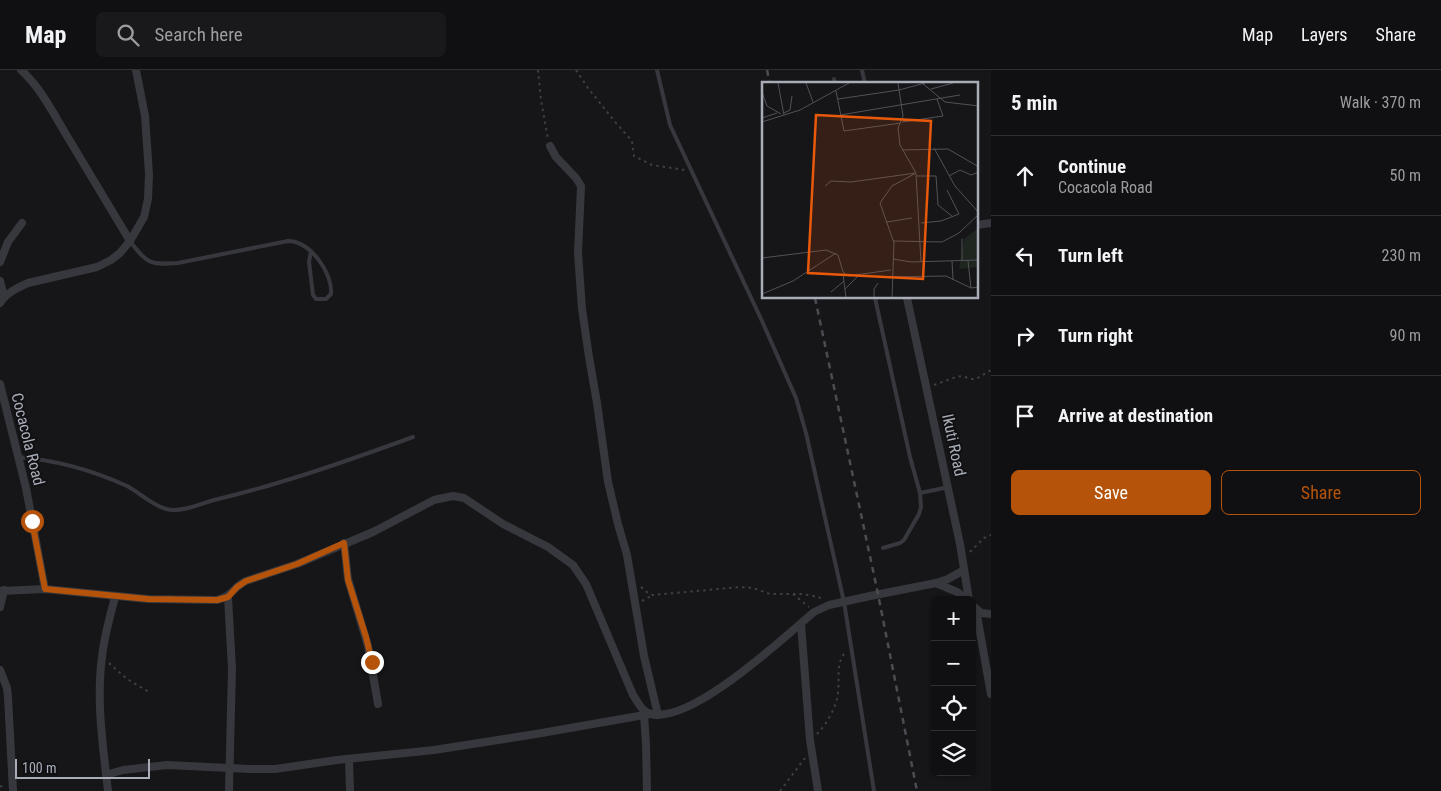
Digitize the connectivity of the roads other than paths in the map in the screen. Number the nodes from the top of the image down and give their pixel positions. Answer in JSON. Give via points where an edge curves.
{"nodes":[{"id":1,"x":21,"y":70,"type":"edge"},
{"id":2,"x":136,"y":70,"type":"edge"},
{"id":3,"x":658,"y":70,"type":"edge"},
{"id":4,"x":550,"y":146,"type":"road end"},
{"id":5,"x":22,"y":223,"type":"dead end"},
{"id":6,"x":991,"y":223,"type":"edge"},
{"id":7,"x":978,"y":225,"type":"edge"},
{"id":8,"x":130,"y":241,"type":"junction"},
{"id":9,"x":311,"y":251,"type":"junction"},
{"id":10,"x":0,"y":262,"type":"edge"},
{"id":11,"x":0,"y":285,"type":"edge"},
{"id":12,"x":875,"y":299,"type":"edge"},
{"id":13,"x":908,"y":299,"type":"edge"},
{"id":14,"x":2,"y":300,"type":"edge"},
{"id":15,"x":1,"y":389,"type":"edge"},
{"id":16,"x":413,"y":437,"type":"dead end"},
{"id":17,"x":18,"y":457,"type":"junction"},
{"id":18,"x":949,"y":487,"type":"junction"},
{"id":19,"x":920,"y":493,"type":"junction"},
{"id":20,"x":344,"y":543,"type":"junction"},
{"id":21,"x":884,"y":548,"type":"dead end"},
{"id":22,"x":964,"y":570,"type":"junction"},
{"id":23,"x":936,"y":583,"type":"junction"},
{"id":24,"x":45,"y":589,"type":"junction"},
{"id":25,"x":2,"y":590,"type":"edge"},
{"id":26,"x":962,"y":596,"type":"edge"},
{"id":27,"x":967,"y":596,"type":"edge"},
{"id":28,"x":116,"y":597,"type":"junction"},
{"id":29,"x":228,"y":597,"type":"junction"},
{"id":30,"x":844,"y":602,"type":"junction"},
{"id":31,"x":0,"y":607,"type":"edge"},
{"id":32,"x":976,"y":608,"type":"edge"},
{"id":33,"x":991,"y":614,"type":"edge"},
{"id":34,"x":976,"y":617,"type":"edge"},
{"id":35,"x":801,"y":624,"type":"junction"},
{"id":36,"x":0,"y":670,"type":"edge"},
{"id":37,"x":991,"y":694,"type":"edge"},
{"id":38,"x":378,"y":704,"type":"dead end"},
{"id":39,"x":651,"y":715,"type":"junction"},
{"id":40,"x":348,"y":759,"type":"junction"},
{"id":41,"x":229,"y":768,"type":"junction"},
{"id":42,"x":106,"y":775,"type":"junction"},
{"id":43,"x":13,"y":791,"type":"edge"},
{"id":44,"x":108,"y":791,"type":"edge"},
{"id":45,"x":229,"y":791,"type":"edge"},
{"id":46,"x":350,"y":791,"type":"edge"},
{"id":47,"x":647,"y":791,"type":"edge"},
{"id":48,"x":818,"y":791,"type":"edge"},
{"id":49,"x":874,"y":791,"type":"edge"}],
"edges":[{"from":1,"to":8,"type":"street","via":[[51,109]]},
{"from":2,"to":8,"type":"street","via":[[145,116],[149,174],[144,218]]},
{"from":3,"to":30,"type":"lane","via":[[670,125],[796,398]]},
{"from":4,"to":39,"type":"street","via":[[580,186],[578,253],[582,310],[608,482],[627,555]]},
{"from":5,"to":10,"type":"street","via":[[8,242]]},
{"from":6,"to":7,"type":"street"},
{"from":8,"to":9,"type":"lane","via":[[142,257],[162,264],[288,241],[305,245]]},
{"from":8,"to":14,"type":"street","via":[[120,253],[97,267],[28,283]]},
{"from":9,"to":9,"type":"lane","via":[[323,266],[332,289],[326,299],[316,299],[313,295],[308,262]]},
{"from":11,"to":14,"type":"street"},
{"from":12,"to":19,"type":"lane"},
{"from":13,"to":18,"type":"street","name":"Ikuti Road"},
{"from":15,"to":17,"type":"street","name":"Cocacola Road"},
{"from":16,"to":17,"type":"lane","via":[[277,484],[173,510],[159,506],[105,476],[42,459]]},
{"from":17,"to":24,"type":"street","name":"Cocacola Road"},
{"from":18,"to":19,"type":"lane"},
{"from":18,"to":22,"type":"street","name":"Ikuti Road"},
{"from":19,"to":21,"type":"lane","via":[[919,514],[907,535],[900,543]]},
{"from":20,"to":29,"type":"street","via":[[297,564],[246,581]]},
{"from":20,"to":38,"type":"street","via":[[348,580],[368,646]]},
{"from":20,"to":39,"type":"street","via":[[373,532],[434,500],[453,496],[464,498],[573,565],[586,584],[633,695]]},
{"from":22,"to":23,"type":"street"},
{"from":22,"to":27,"type":"street","name":"Ikuti Road"},
{"from":23,"to":26,"type":"street"},
{"from":23,"to":30,"type":"street"},
{"from":24,"to":25,"type":"street"},
{"from":24,"to":28,"type":"street"},
{"from":25,"to":31,"type":"street"},
{"from":28,"to":29,"type":"street","via":[[209,601]]},
{"from":28,"to":42,"type":"street","via":[[100,675]]},
{"from":29,"to":41,"type":"street","via":[[232,669]]},
{"from":30,"to":35,"type":"street","via":[[814,612]]},
{"from":30,"to":49,"type":"lane"},
{"from":32,"to":33,"type":"street"},
{"from":34,"to":37,"type":"street"},
{"from":35,"to":39,"type":"street","via":[[705,699],[683,709]]},
{"from":35,"to":48,"type":"street","via":[[811,750]]},
{"from":36,"to":43,"type":"street","via":[[8,697]]},
{"from":39,"to":40,"type":"street","via":[[427,751]]},
{"from":39,"to":47,"type":"street","via":[[646,744]]},
{"from":40,"to":41,"type":"street","via":[[275,769]]},
{"from":40,"to":46,"type":"street"},
{"from":41,"to":42,"type":"street","via":[[167,765]]},
{"from":41,"to":45,"type":"street"},
{"from":42,"to":44,"type":"street"}]}
